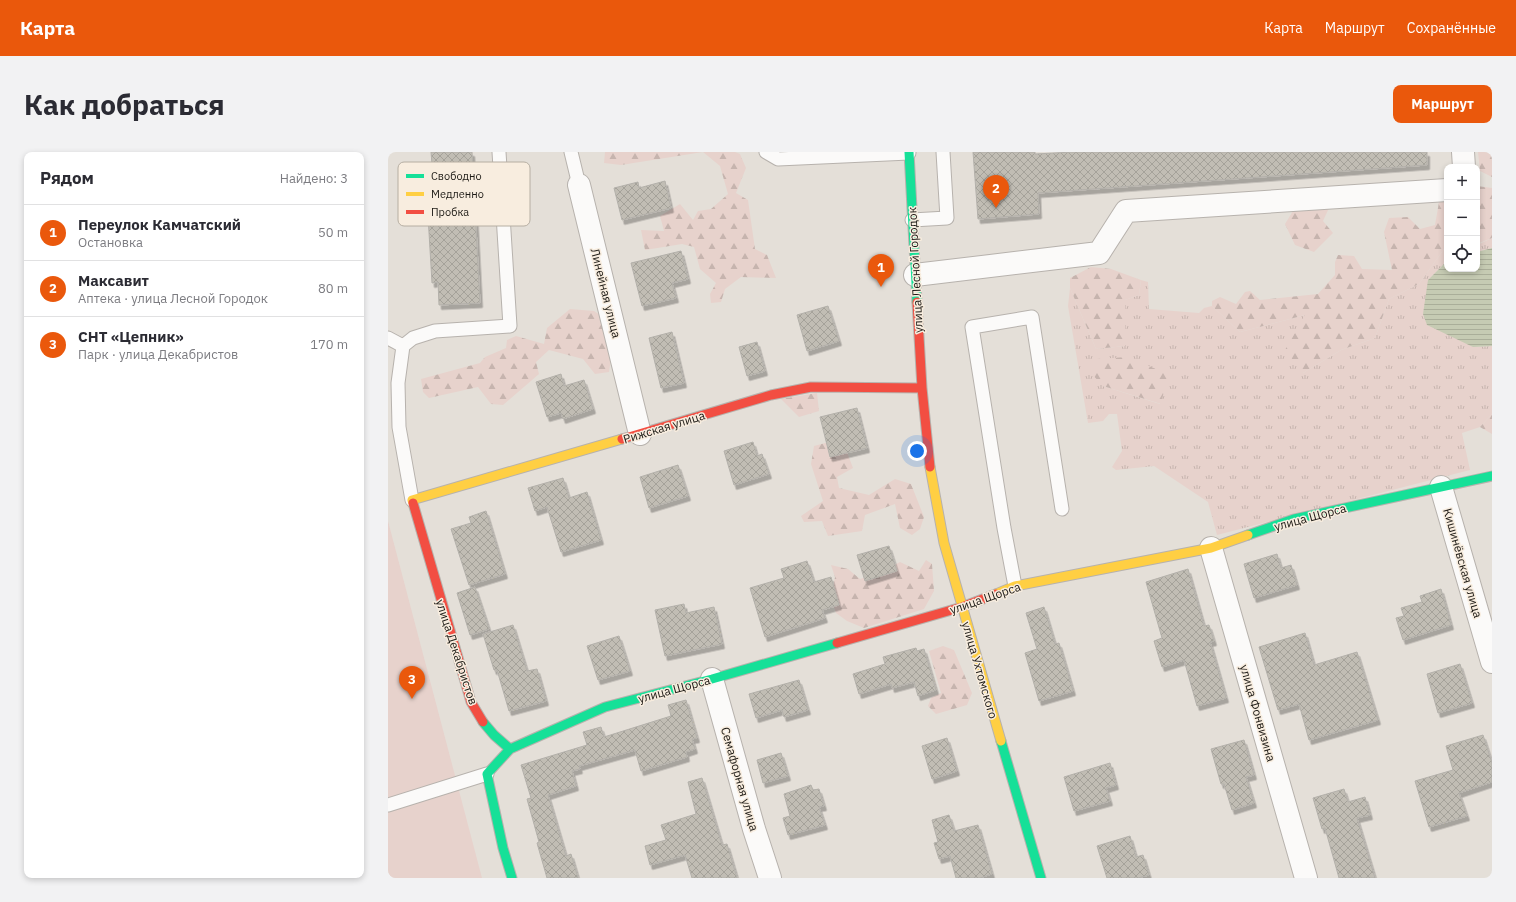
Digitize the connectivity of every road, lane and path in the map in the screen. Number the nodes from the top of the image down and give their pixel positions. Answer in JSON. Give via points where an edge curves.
{"nodes":[{"id":1,"x":499,"y":152,"type":"edge"},
{"id":2,"x":571,"y":152,"type":"edge"},
{"id":3,"x":766,"y":152,"type":"edge"},
{"id":4,"x":909,"y":152,"type":"edge"},
{"id":5,"x":944,"y":152,"type":"edge"},
{"id":6,"x":1463,"y":152,"type":"edge"},
{"id":7,"x":500,"y":162,"type":"edge"},
{"id":8,"x":1464,"y":164,"type":"edge"},
{"id":9,"x":579,"y":185,"type":"joint"},
{"id":10,"x":1444,"y":190,"type":"edge"},
{"id":11,"x":912,"y":220,"type":"junction"},
{"id":12,"x":504,"y":226,"type":"edge"},
{"id":13,"x":915,"y":274,"type":"junction"},
{"id":14,"x":388,"y":338,"type":"edge"},
{"id":15,"x":403,"y":346,"type":"junction"},
{"id":16,"x":922,"y":388,"type":"junction"},
{"id":17,"x":640,"y":434,"type":"junction"},
{"id":18,"x":1492,"y":476,"type":"edge"},
{"id":19,"x":1441,"y":487,"type":"junction"},
{"id":20,"x":412,"y":500,"type":"junction"},
{"id":21,"x":1062,"y":509,"type":"dead end"},
{"id":22,"x":1211,"y":548,"type":"junction"},
{"id":23,"x":1015,"y":586,"type":"junction"},
{"id":24,"x":962,"y":607,"type":"junction"},
{"id":25,"x":1492,"y":662,"type":"edge"},
{"id":26,"x":712,"y":679,"type":"junction"},
{"id":27,"x":510,"y":749,"type":"junction"},
{"id":28,"x":487,"y":774,"type":"junction"},
{"id":29,"x":388,"y":805,"type":"edge"},
{"id":30,"x":512,"y":878,"type":"edge"},
{"id":31,"x":770,"y":878,"type":"edge"},
{"id":32,"x":1041,"y":878,"type":"edge"},
{"id":33,"x":1306,"y":878,"type":"edge"}],
"edges":[{"from":1,"to":7,"type":"lane"},
{"from":2,"to":9,"type":"lane","name":"Линейная улица"},
{"from":3,"to":4,"type":"lane","via":[[778,160]]},
{"from":4,"to":11,"type":"street","name":"улица Лесной Городок"},
{"from":5,"to":11,"type":"lane","via":[[947,218]]},
{"from":6,"to":8,"type":"street"},
{"from":9,"to":17,"type":"street","name":"Линейная улица"},
{"from":10,"to":13,"type":"street","via":[[1126,210],[1099,253]]},
{"from":11,"to":13,"type":"street","name":"улица Лесной Городок"},
{"from":12,"to":15,"type":"lane","via":[[510,326],[435,331],[413,338]]},
{"from":13,"to":16,"type":"street","name":"улица Лесной Городок"},
{"from":14,"to":15,"type":"lane"},
{"from":15,"to":20,"type":"lane","via":[[398,383],[399,427]]},
{"from":16,"to":17,"type":"street","name":"Рижская улица","via":[[811,387],[771,395]]},
{"from":16,"to":24,"type":"street","name":"улица Ухтомского","via":[[931,477],[944,543]]},
{"from":17,"to":20,"type":"street","name":"Рижская улица"},
{"from":18,"to":19,"type":"street","name":"улица Щорса"},
{"from":19,"to":22,"type":"street","name":"улица Щорса","via":[[1294,519]]},
{"from":19,"to":25,"type":"street","name":"Кишинёвская улица"},
{"from":20,"to":27,"type":"street","name":"улица Декабристов","via":[[471,702],[483,722]]},
{"from":21,"to":23,"type":"lane","via":[[1032,317],[972,327]]},
{"from":22,"to":23,"type":"street","name":"улица Щорса"},
{"from":22,"to":33,"type":"street","name":"улица Фонвизина"},
{"from":23,"to":24,"type":"street","name":"улица Щорса"},
{"from":24,"to":26,"type":"street","name":"улица Щорса"},
{"from":24,"to":32,"type":"street","name":"улица Ухтомского"},
{"from":26,"to":27,"type":"street","name":"улица Щорса","via":[[605,707]]},
{"from":26,"to":31,"type":"street","name":"Семафорная улица"},
{"from":27,"to":28,"type":"street"},
{"from":28,"to":29,"type":"lane"},
{"from":28,"to":30,"type":"street"}]}
